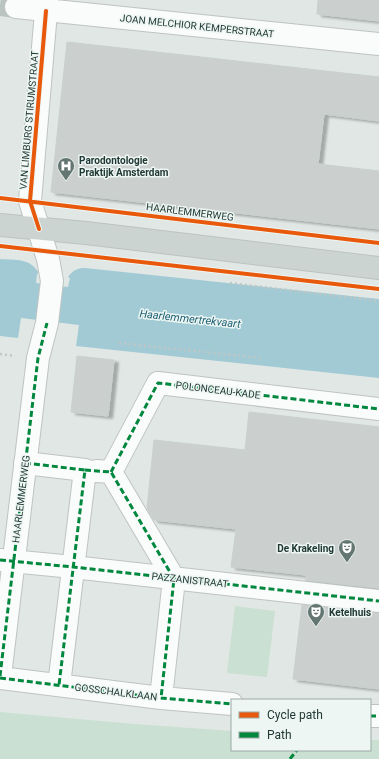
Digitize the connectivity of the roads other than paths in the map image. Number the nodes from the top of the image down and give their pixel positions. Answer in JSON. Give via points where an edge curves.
{"nodes":[{"id":1,"x":46,"y":5,"type":"edge"},
{"id":2,"x":16,"y":7,"type":"tunnel mouth"},
{"id":3,"x":379,"y":44,"type":"edge"},
{"id":4,"x":0,"y":225,"type":"edge"},
{"id":5,"x":39,"y":229,"type":"junction"},
{"id":6,"x":379,"y":268,"type":"edge"},
{"id":7,"x":52,"y":281,"type":"joint"},
{"id":8,"x":379,"y":409,"type":"edge"},
{"id":9,"x":25,"y":463,"type":"junction"},
{"id":10,"x":84,"y":470,"type":"junction"},
{"id":11,"x":110,"y":472,"type":"junction"},
{"id":12,"x":7,"y":561,"type":"edge"},
{"id":13,"x":73,"y":567,"type":"junction"},
{"id":14,"x":174,"y":579,"type":"junction"},
{"id":15,"x":379,"y":601,"type":"edge"},
{"id":16,"x":0,"y":677,"type":"edge"},
{"id":17,"x":59,"y":685,"type":"junction"},
{"id":18,"x":161,"y":698,"type":"junction"},
{"id":19,"x":231,"y":704,"type":"edge"}],
"edges":[{"from":1,"to":2,"type":"street","name":"JOAN MELCHIOR KEMPERSTRAAT"},
{"from":1,"to":3,"type":"street","name":"JOAN MELCHIOR KEMPERSTRAAT"},
{"from":1,"to":5,"type":"street","name":"VAN LIMBURG STIRUMSTRAAT","via":[[30,201]]},
{"from":4,"to":5,"type":"main road"},
{"from":5,"to":6,"type":"main road"},
{"from":5,"to":7,"type":"street","name":"VAN LIMBURG STIRUMSTRAAT"},
{"from":7,"to":9,"type":"street","name":"HAARLEMMERWEG","via":[[47,323],[38,358]]},
{"from":8,"to":11,"type":"street","name":"POLONCEAU-KADE","via":[[158,383]]},
{"from":9,"to":10,"type":"street"},
{"from":9,"to":12,"type":"street","name":"HAARLEMMERWEG"},
{"from":10,"to":11,"type":"street"},
{"from":10,"to":13,"type":"street"},
{"from":11,"to":14,"type":"street"},
{"from":12,"to":13,"type":"street","name":"PAZZANISTRAAT"},
{"from":12,"to":16,"type":"street","name":"HAARLEMMERWEG"},
{"from":13,"to":14,"type":"street","name":"PAZZANISTRAAT"},
{"from":13,"to":17,"type":"street"},
{"from":14,"to":15,"type":"street","name":"PAZZANISTRAAT"},
{"from":14,"to":18,"type":"street"},
{"from":16,"to":17,"type":"street","name":"GOSSCHALKLAAN"},
{"from":17,"to":18,"type":"street","name":"GOSSCHALKLAAN"},
{"from":18,"to":19,"type":"street","name":"GOSSCHALKLAAN"}]}
